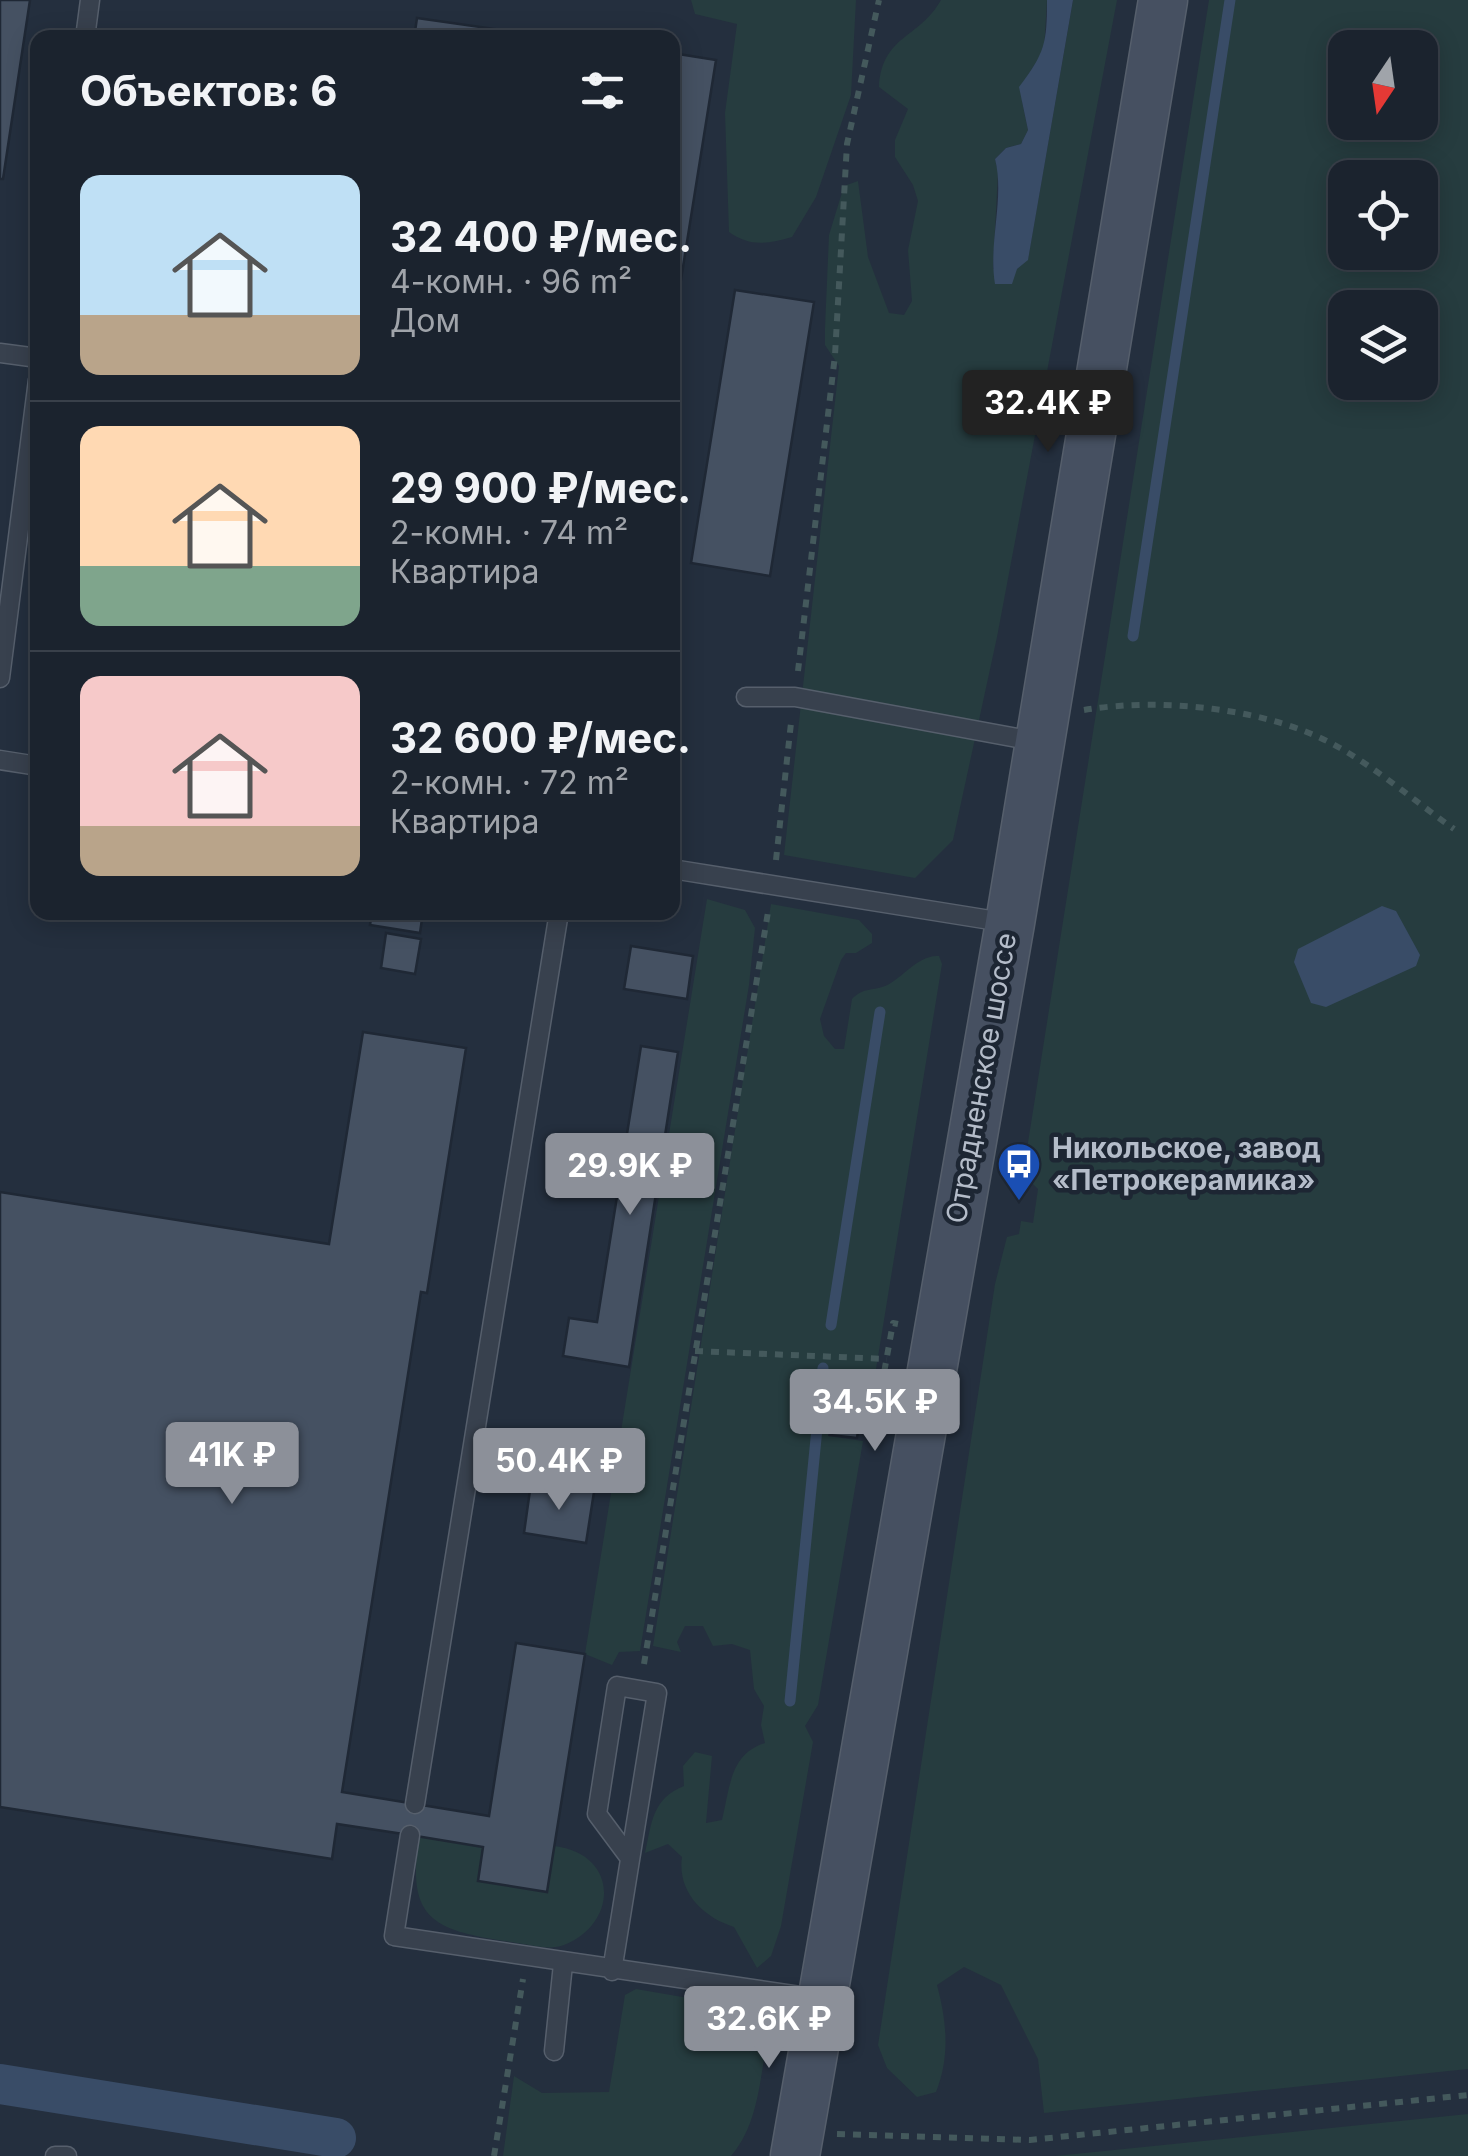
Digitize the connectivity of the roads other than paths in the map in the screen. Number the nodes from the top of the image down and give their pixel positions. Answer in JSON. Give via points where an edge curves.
{"nodes":[{"id":1,"x":90,"y":0,"type":"edge"},
{"id":2,"x":1163,"y":0,"type":"edge"},
{"id":3,"x":85,"y":30,"type":"edge"},
{"id":4,"x":0,"y":352,"type":"edge"},
{"id":5,"x":30,"y":357,"type":"edge"},
{"id":6,"x":30,"y":443,"type":"edge"},
{"id":7,"x":0,"y":678,"type":"edge"},
{"id":8,"x":746,"y":697,"type":"dead end"},
{"id":9,"x":1041,"y":730,"type":"junction"},
{"id":10,"x":0,"y":760,"type":"edge"},
{"id":11,"x":30,"y":765,"type":"edge"},
{"id":12,"x":680,"y":869,"type":"edge"},
{"id":13,"x":558,"y":920,"type":"edge"},
{"id":14,"x":1010,"y":923,"type":"junction"},
{"id":15,"x":416,"y":1804,"type":"dead end"},
{"id":16,"x":410,"y":1835,"type":"dead end"},
{"id":17,"x":629,"y":1858,"type":"junction"},
{"id":18,"x":563,"y":1964,"type":"junction"},
{"id":19,"x":612,"y":1971,"type":"junction"},
{"id":20,"x":820,"y":1999,"type":"junction"},
{"id":21,"x":554,"y":2050,"type":"dead end"},
{"id":22,"x":797,"y":2144,"type":"edge"},
{"id":23,"x":55,"y":2156,"type":"edge"},
{"id":24,"x":68,"y":2156,"type":"edge"}],
"edges":[{"from":1,"to":3,"type":"lane"},
{"from":2,"to":9,"type":"main road","name":"Отрадненское шоссе"},
{"from":4,"to":5,"type":"lane"},
{"from":6,"to":7,"type":"lane"},
{"from":8,"to":9,"type":"lane","via":[[794,697]]},
{"from":9,"to":14,"type":"main road","name":"Отрадненское шоссе"},
{"from":10,"to":11,"type":"lane"},
{"from":12,"to":14,"type":"lane"},
{"from":13,"to":15,"type":"lane"},
{"from":14,"to":20,"type":"main road","name":"Отрадненское шоссе"},
{"from":16,"to":18,"type":"lane","via":[[394,1936]]},
{"from":17,"to":17,"type":"lane","via":[[657,1694],[617,1686],[597,1814]]},
{"from":17,"to":19,"type":"lane"},
{"from":18,"to":19,"type":"lane"},
{"from":18,"to":21,"type":"lane"},
{"from":19,"to":20,"type":"lane"},
{"from":20,"to":22,"type":"main road","name":"Отрадненское шоссе"},
{"from":23,"to":24,"type":"lane"}]}
